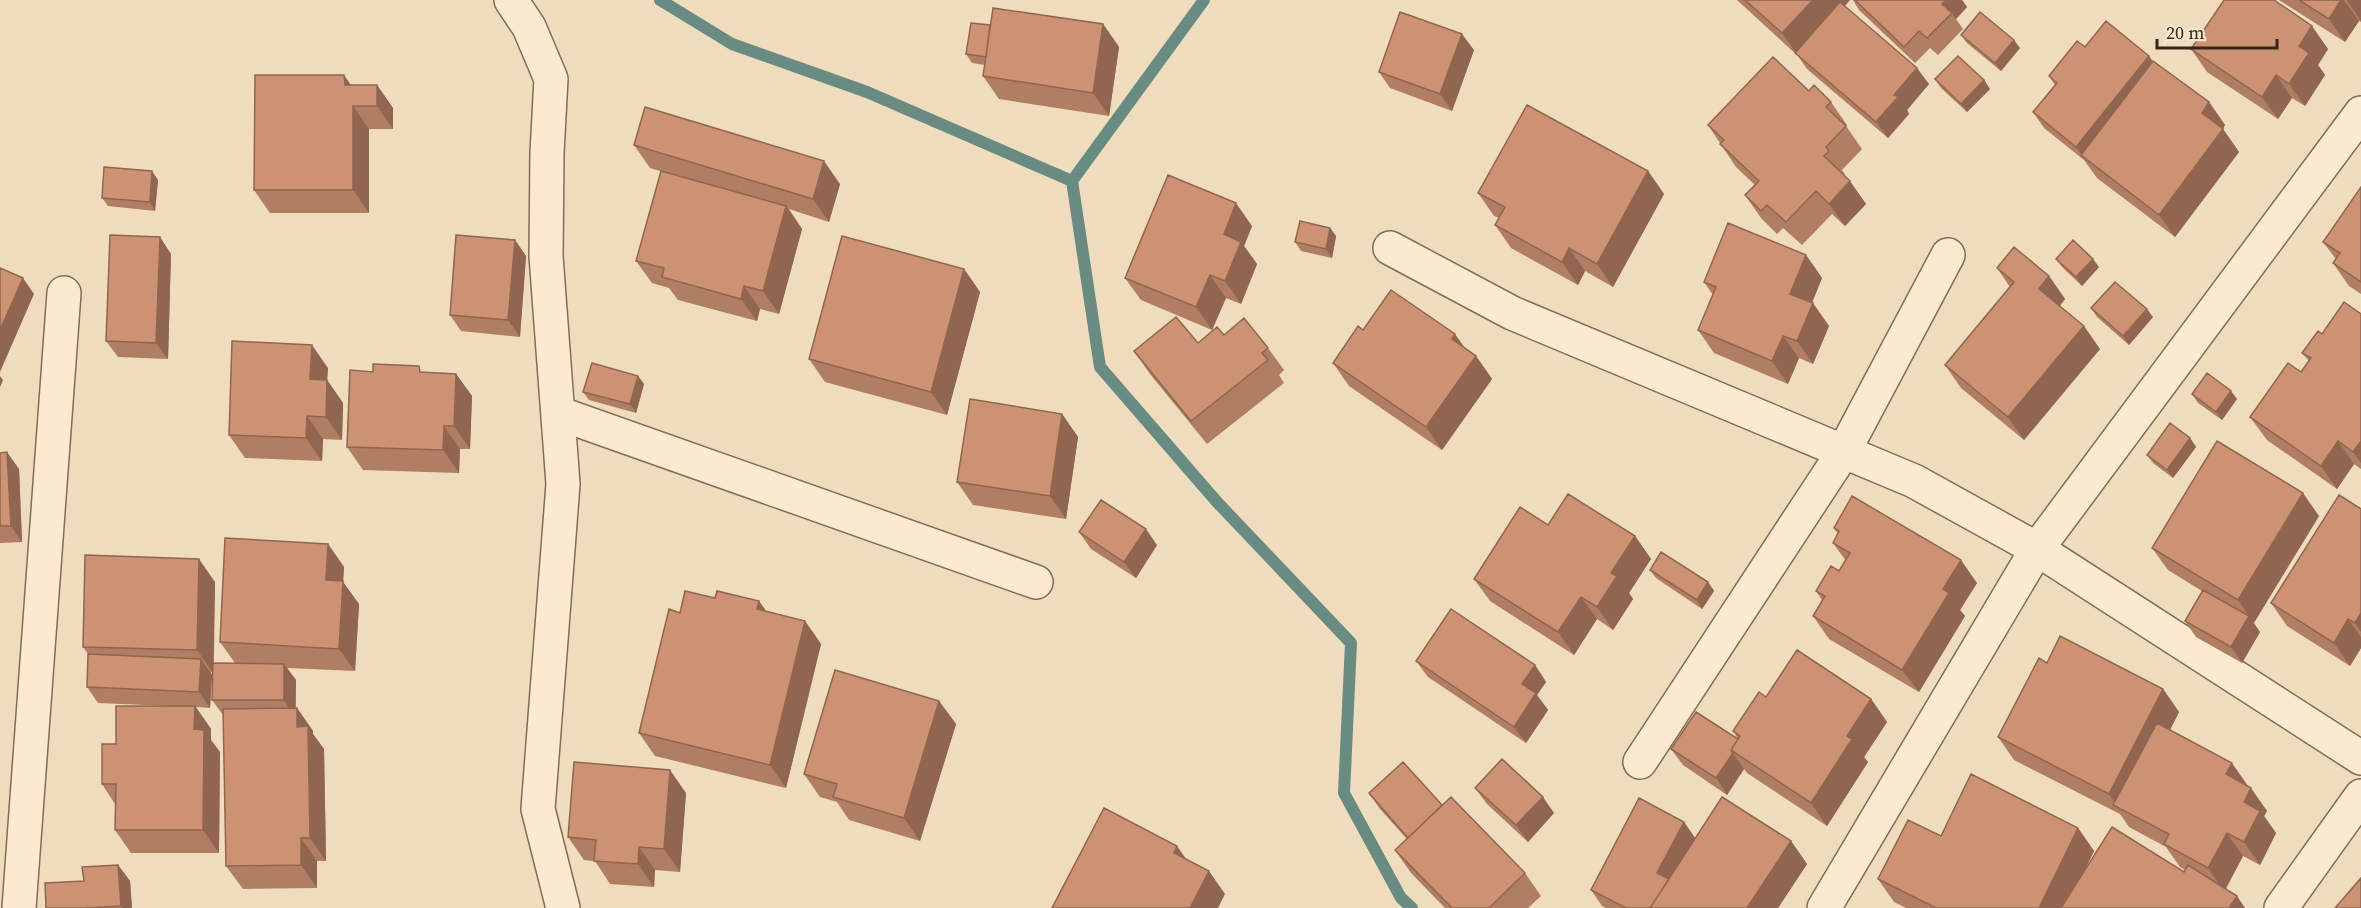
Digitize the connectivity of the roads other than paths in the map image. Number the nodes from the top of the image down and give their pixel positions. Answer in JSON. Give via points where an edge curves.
{"nodes":[{"id":1,"x":511,"y":0,"type":"edge"},
{"id":2,"x":2361,"y":113,"type":"edge"},
{"id":3,"x":1390,"y":248,"type":"dead end"},
{"id":4,"x":1948,"y":255,"type":"dead end"},
{"id":5,"x":64,"y":293,"type":"dead end"},
{"id":6,"x":558,"y":413,"type":"junction"},
{"id":7,"x":1844,"y":451,"type":"junction"},
{"id":8,"x":2037,"y":549,"type":"junction"},
{"id":9,"x":1036,"y":582,"type":"dead end"},
{"id":10,"x":2361,"y":758,"type":"edge"},
{"id":11,"x":1640,"y":762,"type":"dead end"},
{"id":12,"x":2361,"y":796,"type":"edge"},
{"id":13,"x":19,"y":908,"type":"edge"},
{"id":14,"x":563,"y":908,"type":"edge"},
{"id":15,"x":1824,"y":908,"type":"edge"},
{"id":16,"x":2281,"y":908,"type":"edge"}],
"edges":[{"from":1,"to":6,"type":"street","via":[[529,27],[551,79],[546,256]]},
{"from":2,"to":8,"type":"street"},
{"from":3,"to":7,"type":"street","via":[[1512,313]]},
{"from":4,"to":7,"type":"street"},
{"from":5,"to":13,"type":"street"},
{"from":6,"to":9,"type":"street"},
{"from":6,"to":14,"type":"street","via":[[563,483],[538,809]]},
{"from":7,"to":8,"type":"street","via":[[1914,481]]},
{"from":7,"to":11,"type":"street"},
{"from":8,"to":10,"type":"street"},
{"from":8,"to":15,"type":"street"},
{"from":12,"to":16,"type":"street"}]}
